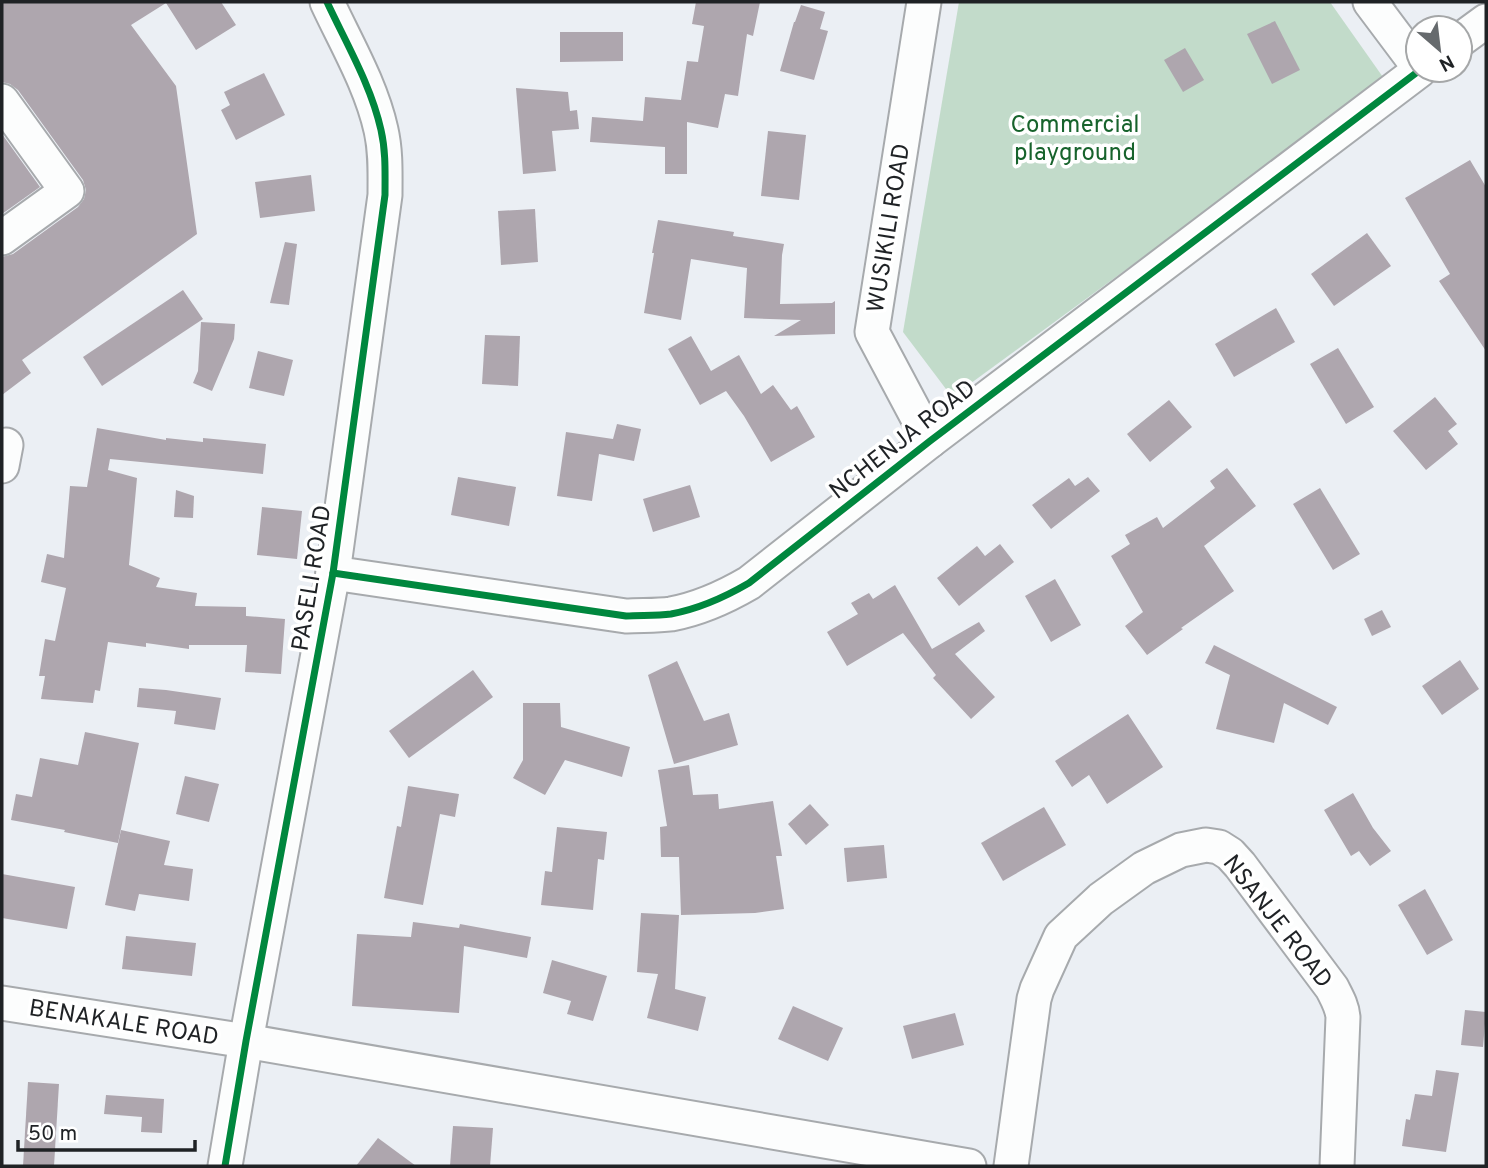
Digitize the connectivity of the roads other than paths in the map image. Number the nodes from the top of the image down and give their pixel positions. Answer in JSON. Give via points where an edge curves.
{"nodes":[{"id":1,"x":327,"y":2,"type":"edge"},
{"id":2,"x":923,"y":2,"type":"edge"},
{"id":3,"x":1370,"y":2,"type":"edge"},
{"id":4,"x":1404,"y":48,"type":"edge"},
{"id":5,"x":1404,"y":79,"type":"edge"},
{"id":6,"x":2,"y":101,"type":"edge"},
{"id":7,"x":2,"y":238,"type":"edge"},
{"id":8,"x":930,"y":441,"type":"junction"},
{"id":9,"x":333,"y":573,"type":"junction"},
{"id":10,"x":2,"y":1003,"type":"edge"},
{"id":11,"x":246,"y":1041,"type":"junction"},
{"id":12,"x":225,"y":1166,"type":"edge"},
{"id":13,"x":969,"y":1166,"type":"edge"},
{"id":14,"x":1011,"y":1166,"type":"edge"},
{"id":15,"x":1337,"y":1166,"type":"edge"}],
"edges":[{"from":1,"to":9,"type":"street","name":"PASELI ROAD","via":[[371,94],[386,163],[379,246]]},
{"from":2,"to":8,"type":"street","name":"WUSIKILI ROAD","via":[[872,332]]},
{"from":3,"to":4,"type":"street"},
{"from":5,"to":8,"type":"street","name":"NCHENJA ROAD"},
{"from":6,"to":7,"type":"street","via":[[67,191]]},
{"from":8,"to":9,"type":"street","name":"NCHENJA ROAD","via":[[748,583],[700,607],[670,614],[626,616]]},
{"from":9,"to":11,"type":"street","name":"PASELI ROAD"},
{"from":10,"to":11,"type":"street","name":"BENAKALE ROAD"},
{"from":11,"to":12,"type":"street","name":"PASELI ROAD"},
{"from":11,"to":13,"type":"street","name":"BENAKALE ROAD"},
{"from":14,"to":15,"type":"street","name":"NSANJE ROAD","via":[[1034,999],[1061,936],[1144,868],[1181,850],[1206,845],[1219,847],[1240,865],[1342,1008]]}]}
